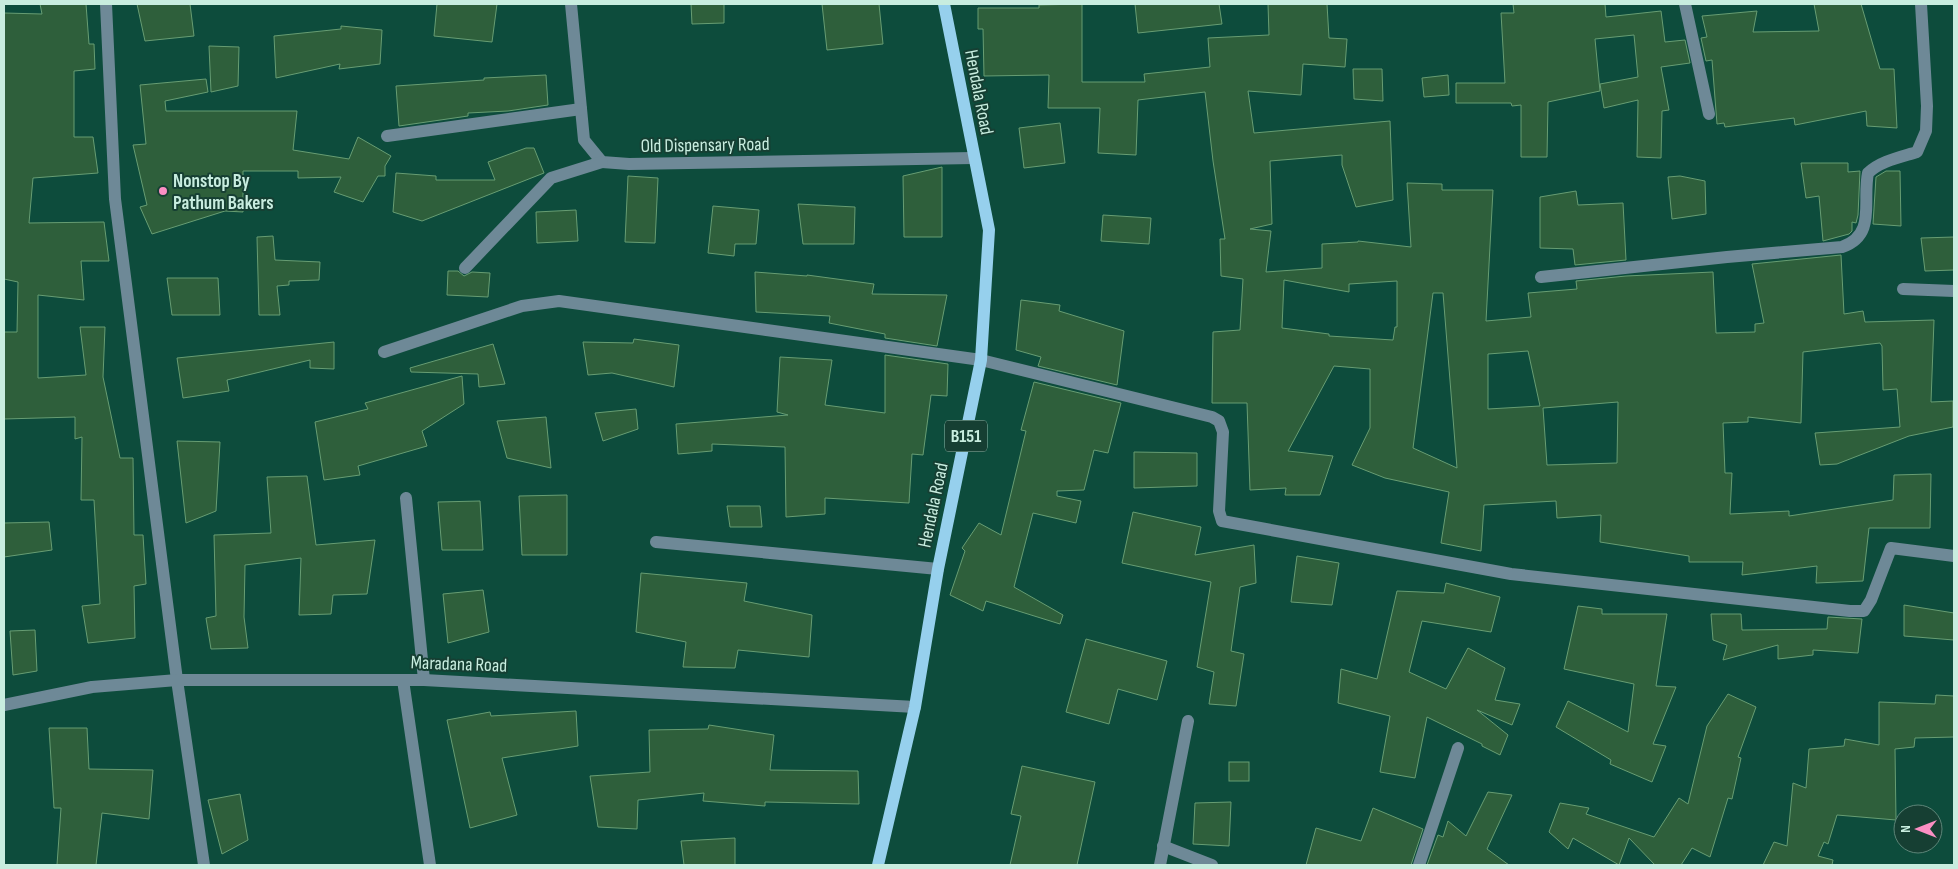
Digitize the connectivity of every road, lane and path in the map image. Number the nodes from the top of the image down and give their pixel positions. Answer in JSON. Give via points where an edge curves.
{"nodes":[{"id":1,"x":106,"y":4,"type":"edge"},
{"id":2,"x":571,"y":4,"type":"edge"},
{"id":3,"x":944,"y":4,"type":"edge"},
{"id":4,"x":1685,"y":4,"type":"edge"},
{"id":5,"x":1921,"y":4,"type":"edge"},
{"id":6,"x":581,"y":109,"type":"junction"},
{"id":7,"x":1708,"y":114,"type":"dead end"},
{"id":8,"x":387,"y":136,"type":"dead end"},
{"id":9,"x":974,"y":158,"type":"junction"},
{"id":10,"x":602,"y":162,"type":"junction"},
{"id":11,"x":465,"y":268,"type":"dead end"},
{"id":12,"x":1542,"y":277,"type":"dead end"},
{"id":13,"x":1903,"y":290,"type":"dead end"},
{"id":14,"x":1954,"y":291,"type":"edge"},
{"id":15,"x":384,"y":352,"type":"dead end"},
{"id":16,"x":982,"y":360,"type":"junction"},
{"id":17,"x":406,"y":498,"type":"dead end"},
{"id":18,"x":656,"y":542,"type":"dead end"},
{"id":19,"x":1954,"y":556,"type":"edge"},
{"id":20,"x":938,"y":569,"type":"junction"},
{"id":21,"x":177,"y":680,"type":"junction"},
{"id":22,"x":402,"y":680,"type":"junction"},
{"id":23,"x":424,"y":680,"type":"junction"},
{"id":24,"x":4,"y":705,"type":"edge"},
{"id":25,"x":915,"y":707,"type":"junction"},
{"id":26,"x":1188,"y":721,"type":"dead end"},
{"id":27,"x":1458,"y":748,"type":"dead end"},
{"id":28,"x":1163,"y":846,"type":"junction"},
{"id":29,"x":204,"y":865,"type":"edge"},
{"id":30,"x":430,"y":865,"type":"edge"},
{"id":31,"x":878,"y":865,"type":"edge"},
{"id":32,"x":1160,"y":865,"type":"edge"},
{"id":33,"x":1212,"y":865,"type":"edge"},
{"id":34,"x":1419,"y":865,"type":"edge"}],
"edges":[{"from":1,"to":21,"type":"street","via":[[115,199]]},
{"from":2,"to":6,"type":"street"},
{"from":3,"to":9,"type":"main road","name":"Hendala Road","number":"B151"},
{"from":4,"to":7,"type":"street"},
{"from":5,"to":12,"type":"street","via":[[1926,130],[1917,152],[1872,168],[1868,173],[1866,218],[1860,236],[1851,244]]},
{"from":6,"to":8,"type":"street"},
{"from":6,"to":10,"type":"street","via":[[584,140]]},
{"from":9,"to":10,"type":"street","name":"Old Dispensary Road"},
{"from":9,"to":16,"type":"main road","name":"Hendala Road","number":"B151","via":[[990,230]]},
{"from":10,"to":11,"type":"street","via":[[552,178]]},
{"from":13,"to":14,"type":"street"},
{"from":15,"to":16,"type":"street","via":[[522,306],[560,301]]},
{"from":16,"to":19,"type":"street","via":[[1219,421],[1223,432],[1219,511],[1222,521],[1236,524],[1511,574],[1850,612],[1864,611],[1891,548]]},
{"from":16,"to":20,"type":"main road","name":"Hendala Road","number":"B151"},
{"from":17,"to":23,"type":"street"},
{"from":18,"to":20,"type":"street"},
{"from":20,"to":25,"type":"main road","name":"Hendala Road","number":"B151"},
{"from":21,"to":22,"type":"street","name":"Maradana Road"},
{"from":21,"to":24,"type":"street","name":"Maradana Road","via":[[92,687]]},
{"from":21,"to":29,"type":"street"},
{"from":22,"to":23,"type":"street","name":"Maradana Road"},
{"from":22,"to":30,"type":"street"},
{"from":23,"to":25,"type":"street","name":"Maradana Road"},
{"from":25,"to":31,"type":"main road","name":"Hendala Road","number":"B151"},
{"from":26,"to":28,"type":"street"},
{"from":27,"to":34,"type":"street"},
{"from":28,"to":32,"type":"street"},
{"from":28,"to":33,"type":"street"}]}
